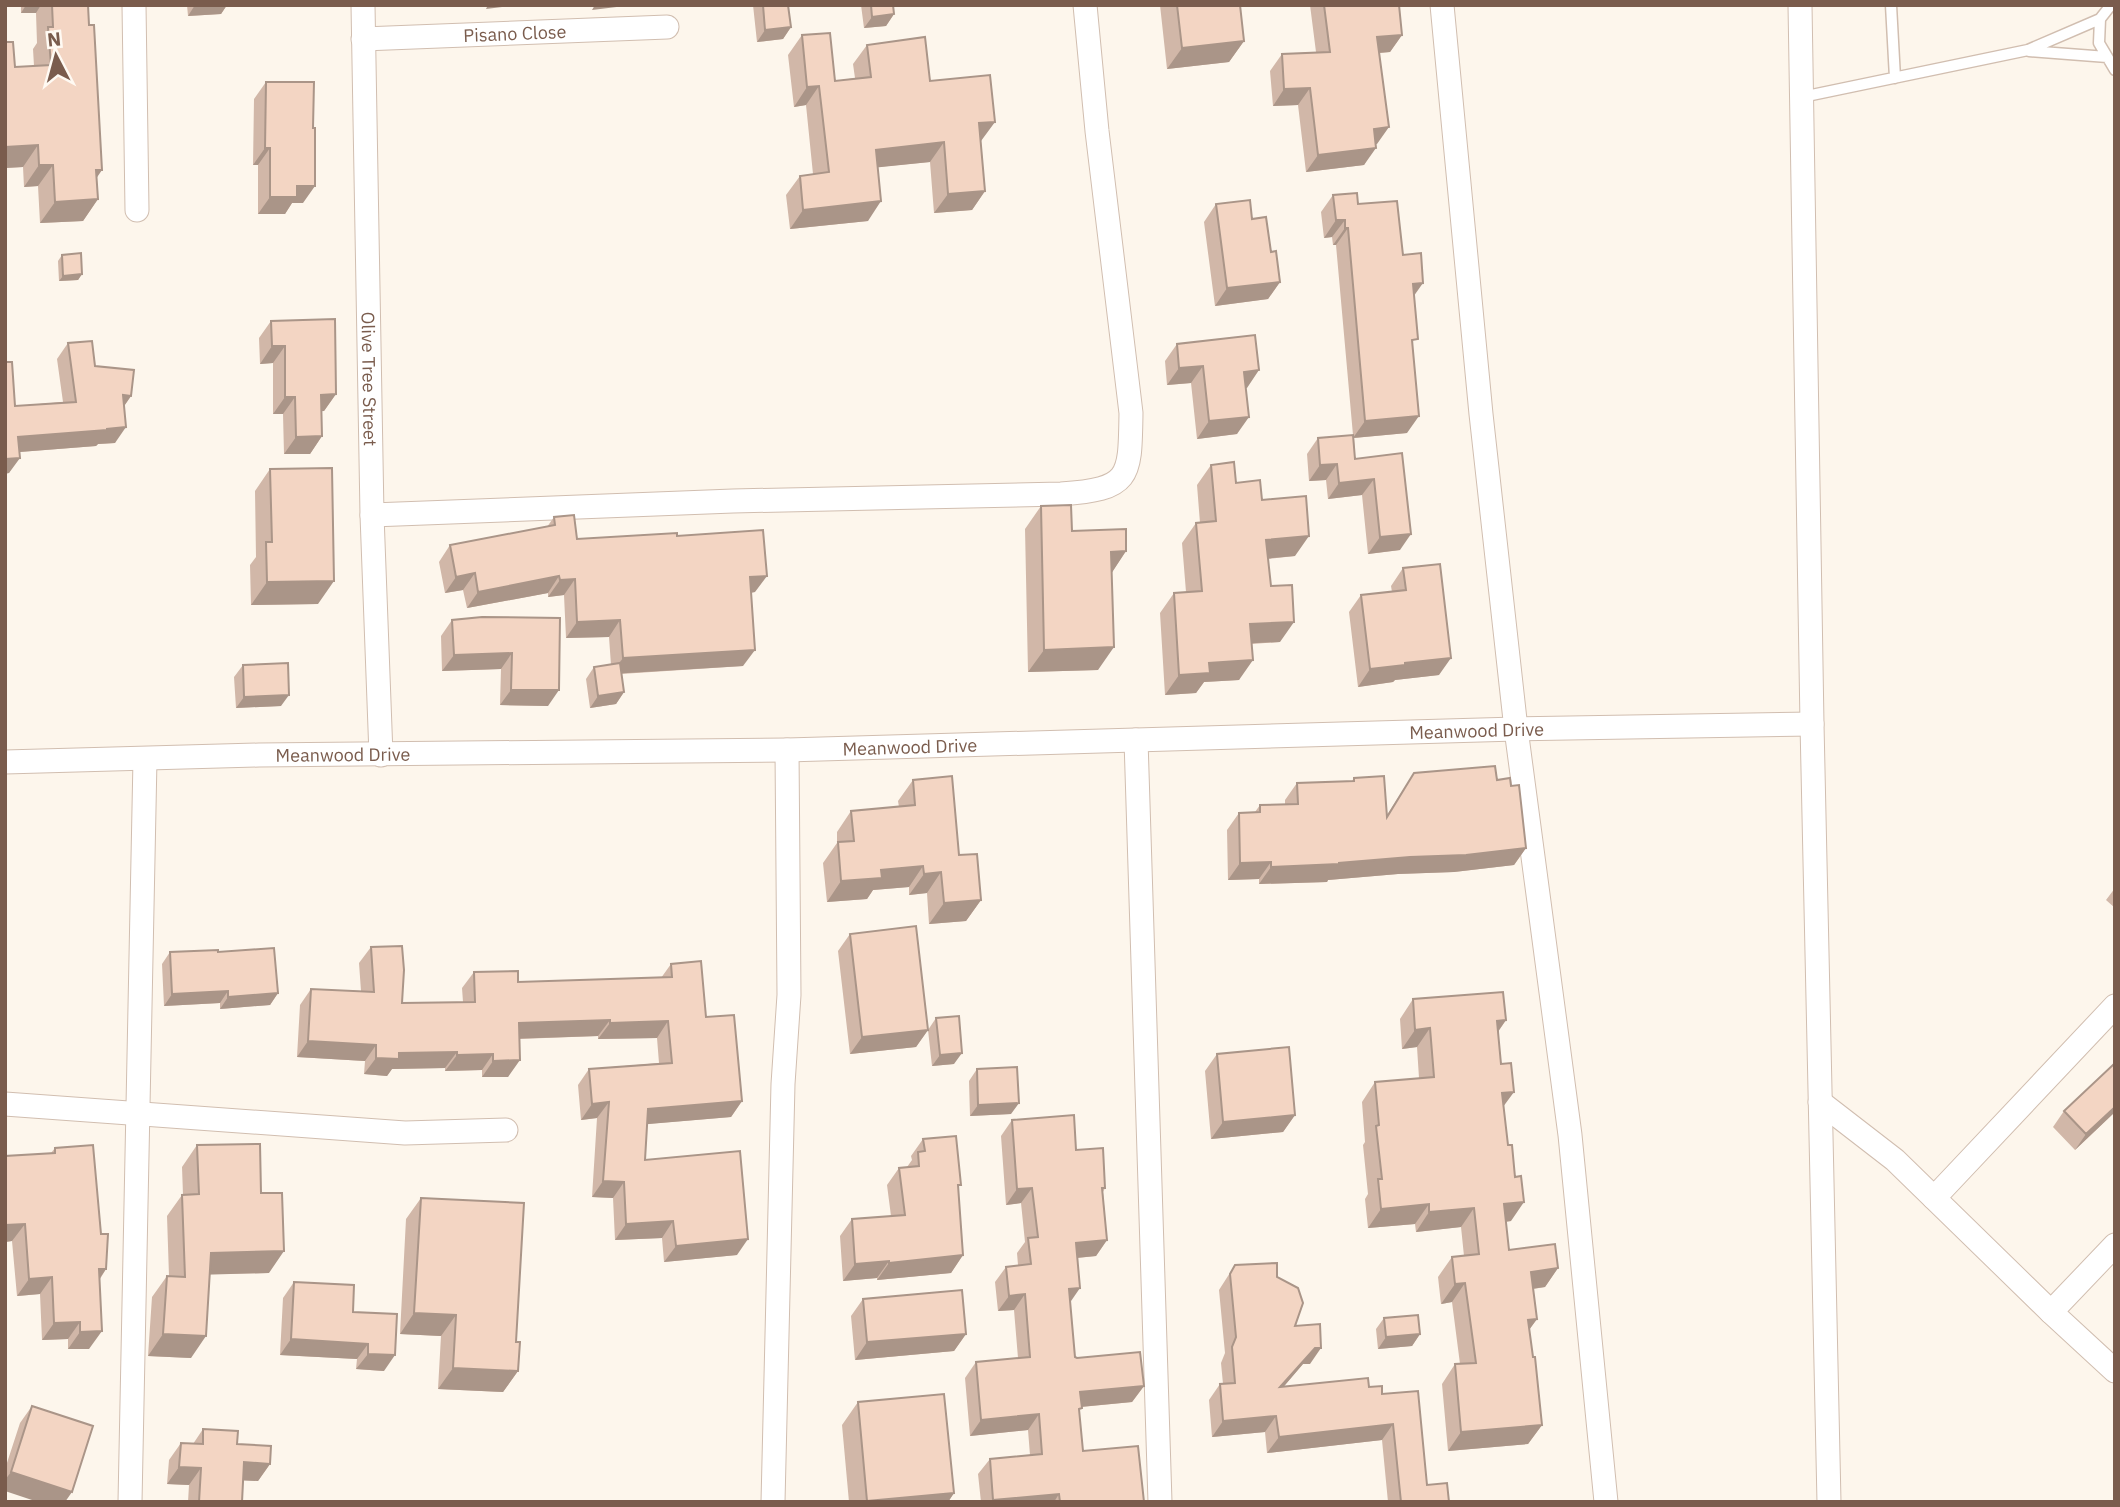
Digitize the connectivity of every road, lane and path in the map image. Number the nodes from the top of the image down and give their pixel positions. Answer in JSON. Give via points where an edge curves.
{"nodes":[{"id":1,"x":134,"y":5,"type":"edge"},
{"id":2,"x":363,"y":5,"type":"edge"},
{"id":3,"x":1085,"y":5,"type":"edge"},
{"id":4,"x":1442,"y":5,"type":"edge"},
{"id":5,"x":1800,"y":5,"type":"edge"},
{"id":6,"x":1891,"y":5,"type":"edge"},
{"id":7,"x":2111,"y":5,"type":"edge"},
{"id":8,"x":2100,"y":19,"type":"junction"},
{"id":9,"x":667,"y":27,"type":"dead end"},
{"id":10,"x":363,"y":39,"type":"junction"},
{"id":11,"x":2028,"y":50,"type":"junction"},
{"id":12,"x":2107,"y":57,"type":"junction"},
{"id":13,"x":2115,"y":70,"type":"edge"},
{"id":14,"x":1895,"y":78,"type":"junction"},
{"id":15,"x":1802,"y":97,"type":"junction"},
{"id":16,"x":136,"y":210,"type":"dead end"},
{"id":17,"x":372,"y":515,"type":"junction"},
{"id":18,"x":1812,"y":724,"type":"junction"},
{"id":19,"x":1516,"y":729,"type":"junction"},
{"id":20,"x":1136,"y":740,"type":"junction"},
{"id":21,"x":787,"y":750,"type":"junction"},
{"id":22,"x":381,"y":755,"type":"junction"},
{"id":23,"x":145,"y":759,"type":"junction"},
{"id":24,"x":5,"y":762,"type":"edge"},
{"id":25,"x":2115,"y":1006,"type":"edge"},
{"id":26,"x":1820,"y":1102,"type":"junction"},
{"id":27,"x":5,"y":1104,"type":"edge"},
{"id":28,"x":138,"y":1114,"type":"junction"},
{"id":29,"x":506,"y":1130,"type":"dead end"},
{"id":30,"x":1934,"y":1198,"type":"junction"},
{"id":31,"x":2115,"y":1245,"type":"edge"},
{"id":32,"x":2050,"y":1312,"type":"junction"},
{"id":33,"x":2115,"y":1371,"type":"edge"},
{"id":34,"x":130,"y":1502,"type":"edge"},
{"id":35,"x":773,"y":1502,"type":"edge"},
{"id":36,"x":1160,"y":1502,"type":"edge"},
{"id":37,"x":1606,"y":1502,"type":"edge"},
{"id":38,"x":1829,"y":1502,"type":"edge"}],
"edges":[{"from":1,"to":16,"type":"street"},
{"from":2,"to":10,"type":"street","name":"Olive Tree Street"},
{"from":3,"to":17,"type":"street","via":[[1130,413],[1130,453],[1124,475],[1107,488],[1061,494]]},
{"from":4,"to":19,"type":"street"},
{"from":5,"to":15,"type":"street"},
{"from":6,"to":14,"type":"lane"},
{"from":7,"to":8,"type":"lane"},
{"from":8,"to":11,"type":"lane"},
{"from":8,"to":12,"type":"lane","via":[[2099,43]]},
{"from":9,"to":10,"type":"street","name":"Pisano Close"},
{"from":10,"to":17,"type":"street","name":"Olive Tree Street"},
{"from":11,"to":12,"type":"lane"},
{"from":11,"to":14,"type":"lane"},
{"from":12,"to":13,"type":"lane"},
{"from":14,"to":15,"type":"lane"},
{"from":15,"to":18,"type":"street"},
{"from":17,"to":22,"type":"street","name":"Olive Tree Street"},
{"from":18,"to":19,"type":"street","name":"Meanwood Drive"},
{"from":18,"to":26,"type":"street"},
{"from":19,"to":20,"type":"street","name":"Meanwood Drive"},
{"from":19,"to":37,"type":"street","via":[[1570,1135]]},
{"from":20,"to":21,"type":"street","name":"Meanwood Drive"},
{"from":20,"to":36,"type":"street"},
{"from":21,"to":22,"type":"street","name":"Meanwood Drive"},
{"from":21,"to":35,"type":"street","via":[[789,995],[782,1084]]},
{"from":22,"to":23,"type":"street","name":"Meanwood Drive"},
{"from":23,"to":24,"type":"street","name":"Meanwood Drive"},
{"from":23,"to":28,"type":"street"},
{"from":25,"to":30,"type":"street"},
{"from":26,"to":30,"type":"street","via":[[1895,1160]]},
{"from":26,"to":38,"type":"street"},
{"from":27,"to":28,"type":"street"},
{"from":28,"to":29,"type":"street","via":[[405,1133]]},
{"from":28,"to":34,"type":"street"},
{"from":30,"to":32,"type":"street"},
{"from":31,"to":32,"type":"street"},
{"from":32,"to":33,"type":"street"}]}
